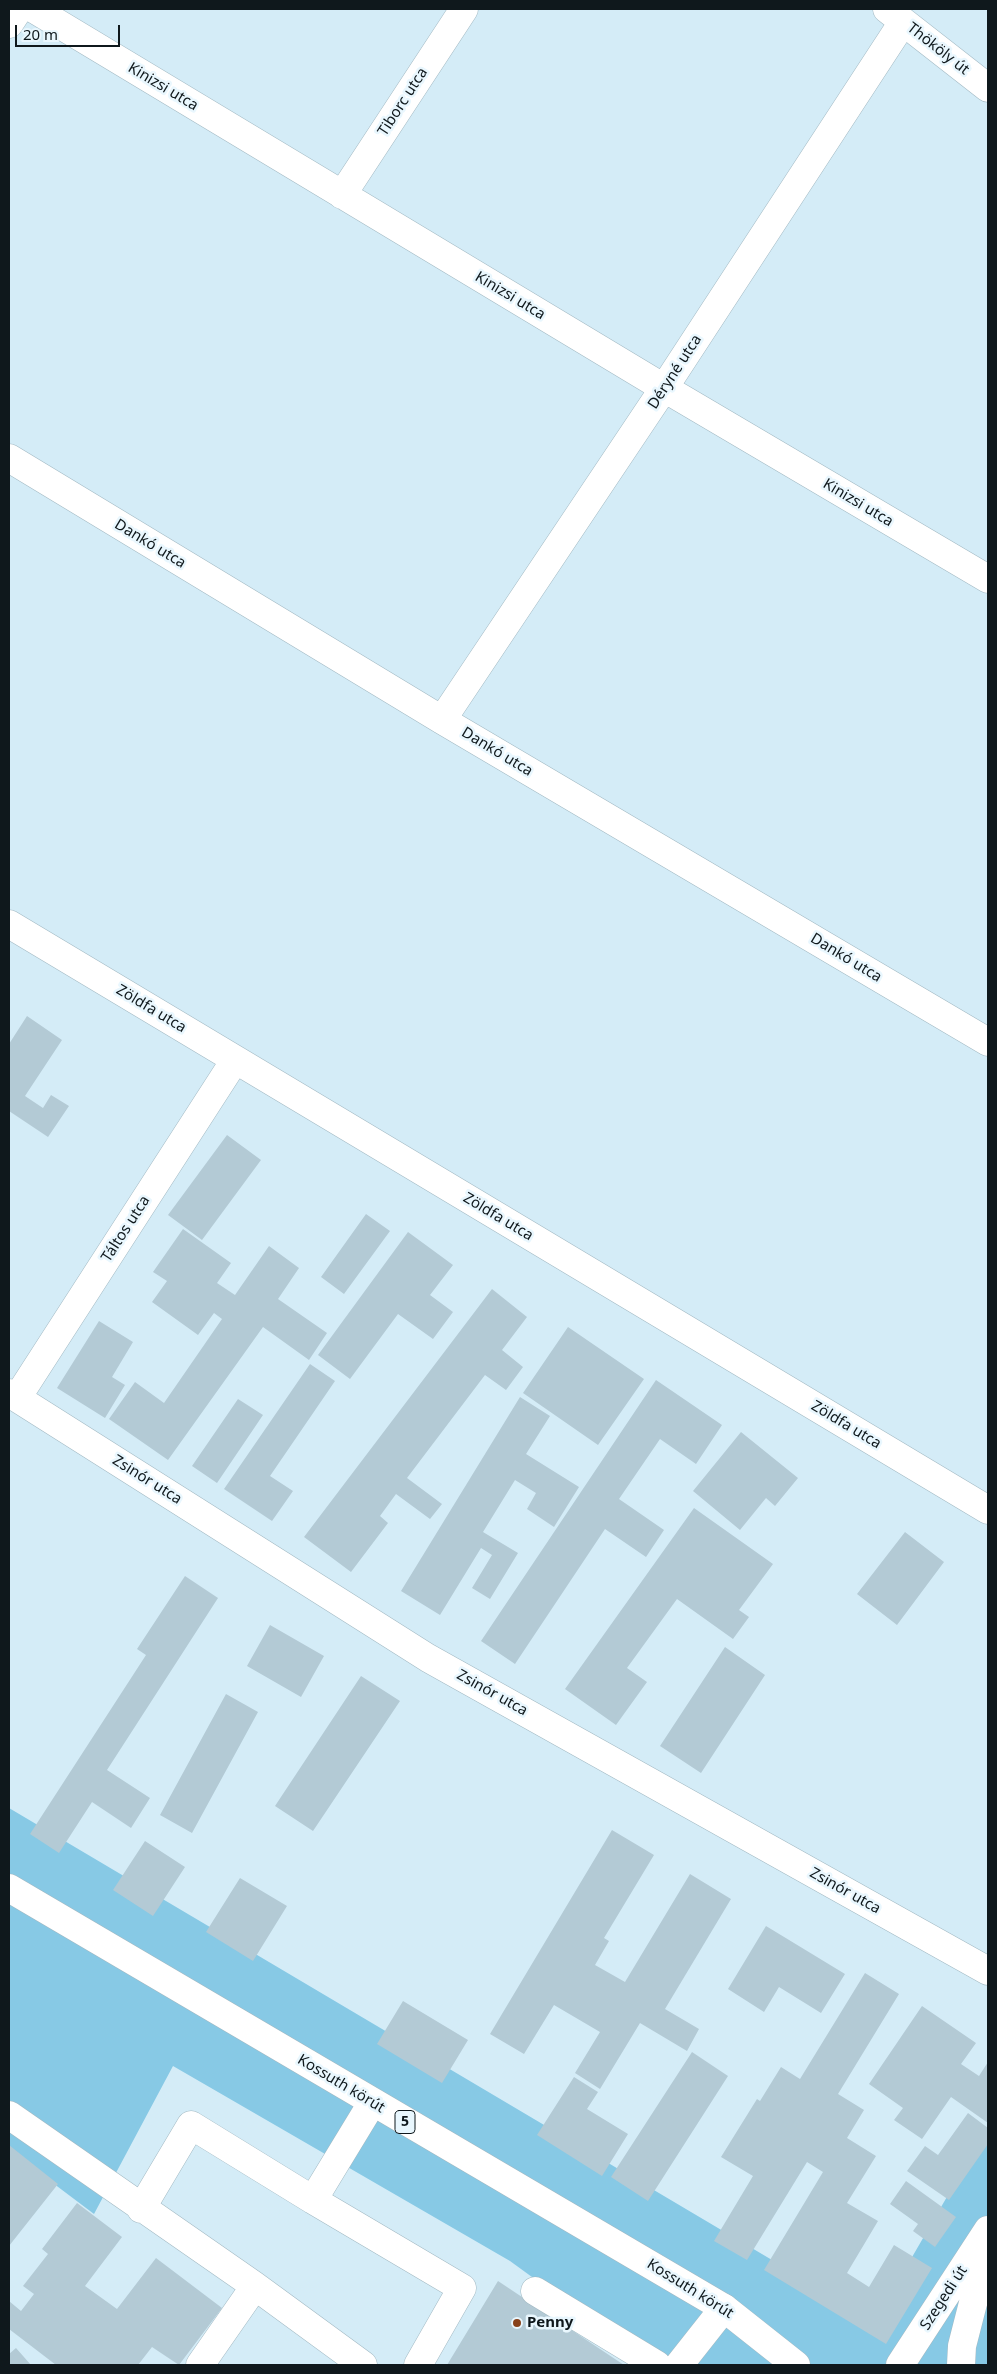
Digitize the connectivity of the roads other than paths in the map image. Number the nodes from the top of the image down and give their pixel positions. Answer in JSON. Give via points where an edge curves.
{"nodes":[{"id":1,"x":19,"y":9,"type":"edge"},
{"id":2,"x":34,"y":9,"type":"edge"},
{"id":3,"x":464,"y":9,"type":"edge"},
{"id":4,"x":895,"y":16,"type":"edge"},
{"id":5,"x":9,"y":24,"type":"edge"},
{"id":6,"x":988,"y":88,"type":"edge"},
{"id":7,"x":342,"y":195,"type":"junction"},
{"id":8,"x":664,"y":388,"type":"junction"},
{"id":9,"x":9,"y":458,"type":"edge"},
{"id":10,"x":988,"y":579,"type":"edge"},
{"id":11,"x":442,"y":720,"type":"junction"},
{"id":12,"x":9,"y":924,"type":"edge"},
{"id":13,"x":988,"y":1042,"type":"edge"},
{"id":14,"x":235,"y":1060,"type":"junction"},
{"id":15,"x":13,"y":1395,"type":"edge"},
{"id":16,"x":988,"y":1510,"type":"edge"},
{"id":17,"x":9,"y":1888,"type":"edge"},
{"id":18,"x":988,"y":1971,"type":"edge"},
{"id":19,"x":372,"y":2103,"type":"junction"},
{"id":20,"x":9,"y":2115,"type":"edge"},
{"id":21,"x":313,"y":2200,"type":"junction"},
{"id":22,"x":141,"y":2209,"type":"junction"},
{"id":23,"x":988,"y":2230,"type":"edge"},
{"id":24,"x":988,"y":2260,"type":"edge"},
{"id":25,"x":255,"y":2286,"type":"junction"},
{"id":26,"x":535,"y":2291,"type":"dead end"},
{"id":27,"x":724,"y":2308,"type":"junction"},
{"id":28,"x":200,"y":2365,"type":"edge"},
{"id":29,"x":362,"y":2365,"type":"edge"},
{"id":30,"x":418,"y":2365,"type":"edge"},
{"id":31,"x":657,"y":2365,"type":"edge"},
{"id":32,"x":680,"y":2365,"type":"edge"},
{"id":33,"x":796,"y":2365,"type":"edge"},
{"id":34,"x":900,"y":2365,"type":"edge"},
{"id":35,"x":961,"y":2365,"type":"edge"}],
"edges":[{"from":1,"to":5,"type":"street"},
{"from":2,"to":7,"type":"street","name":"Kinizsi utca"},
{"from":3,"to":7,"type":"street","name":"Tiborc utca"},
{"from":4,"to":6,"type":"street","name":"Thököly út"},
{"from":4,"to":8,"type":"street","name":"Déryné utca"},
{"from":7,"to":8,"type":"street","name":"Kinizsi utca"},
{"from":8,"to":10,"type":"street","name":"Kinizsi utca"},
{"from":8,"to":11,"type":"street","name":"Déryné utca"},
{"from":9,"to":11,"type":"street","name":"Dankó utca"},
{"from":11,"to":13,"type":"street","name":"Dankó utca"},
{"from":12,"to":14,"type":"street","name":"Zöldfa utca"},
{"from":14,"to":15,"type":"street","name":"Táltos utca"},
{"from":14,"to":16,"type":"street","name":"Zöldfa utca"},
{"from":15,"to":18,"type":"street","name":"Zsinór utca","via":[[428,1658]]},
{"from":17,"to":19,"type":"street","name":"Kossuth körút","number":"5"},
{"from":19,"to":21,"type":"street"},
{"from":19,"to":27,"type":"street","name":"Kossuth körút","number":"5"},
{"from":20,"to":22,"type":"street"},
{"from":21,"to":22,"type":"street","via":[[192,2125]]},
{"from":21,"to":30,"type":"street","via":[[462,2288]]},
{"from":22,"to":25,"type":"street"},
{"from":23,"to":34,"type":"street","name":"Szegedi út"},
{"from":24,"to":35,"type":"street","name":"Szegedi út","via":[[973,2303],[962,2346]]},
{"from":25,"to":28,"type":"street"},
{"from":25,"to":29,"type":"street"},
{"from":26,"to":31,"type":"street"},
{"from":27,"to":32,"type":"street"},
{"from":27,"to":33,"type":"street","name":"Kossuth körút","number":"5"}]}
